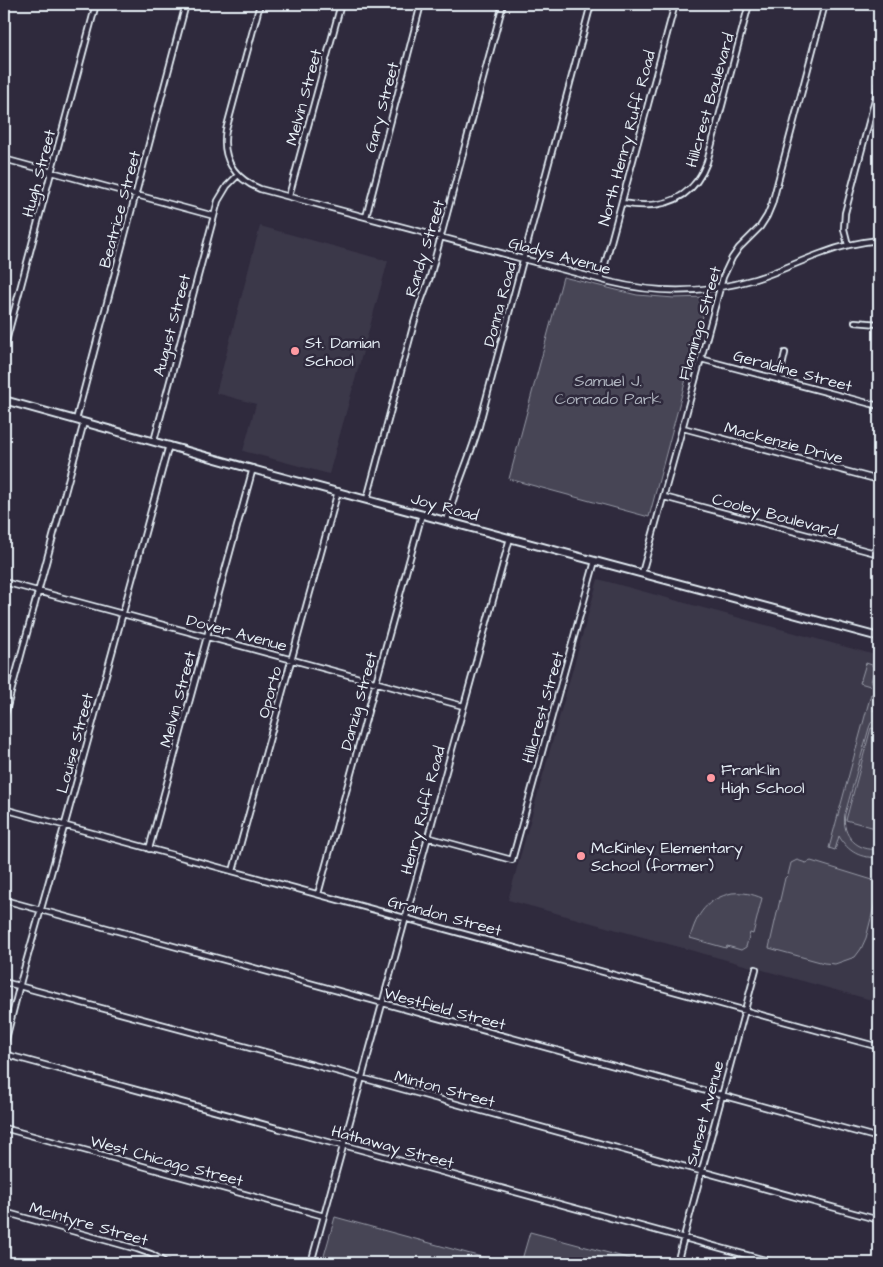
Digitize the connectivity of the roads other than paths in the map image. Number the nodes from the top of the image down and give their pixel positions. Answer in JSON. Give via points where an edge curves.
{"nodes":[{"id":1,"x":96,"y":4,"type":"edge"},
{"id":2,"x":186,"y":4,"type":"edge"},
{"id":3,"x":260,"y":4,"type":"edge"},
{"id":4,"x":341,"y":4,"type":"edge"},
{"id":5,"x":421,"y":4,"type":"edge"},
{"id":6,"x":503,"y":4,"type":"edge"},
{"id":7,"x":591,"y":4,"type":"edge"},
{"id":8,"x":675,"y":4,"type":"edge"},
{"id":9,"x":749,"y":4,"type":"edge"},
{"id":10,"x":825,"y":4,"type":"edge"},
{"id":11,"x":879,"y":84,"type":"edge"},
{"id":12,"x":4,"y":159,"type":"edge"},
{"id":13,"x":51,"y":172,"type":"junction"},
{"id":14,"x":238,"y":175,"type":"junction"},
{"id":15,"x":136,"y":195,"type":"junction"},
{"id":16,"x":290,"y":196,"type":"junction"},
{"id":17,"x":622,"y":203,"type":"junction"},
{"id":18,"x":214,"y":216,"type":"junction"},
{"id":19,"x":366,"y":216,"type":"junction"},
{"id":20,"x":441,"y":236,"type":"junction"},
{"id":21,"x":879,"y":240,"type":"edge"},
{"id":22,"x":848,"y":245,"type":"junction"},
{"id":23,"x":524,"y":258,"type":"junction"},
{"id":24,"x":601,"y":279,"type":"junction"},
{"id":25,"x":720,"y":286,"type":"junction"},
{"id":26,"x":855,"y":322,"type":"dead end"},
{"id":27,"x":879,"y":324,"type":"edge"},
{"id":28,"x":4,"y":349,"type":"edge"},
{"id":29,"x":785,"y":353,"type":"dead end"},
{"id":30,"x":701,"y":359,"type":"junction"},
{"id":31,"x":779,"y":379,"type":"junction"},
{"id":32,"x":4,"y":400,"type":"edge"},
{"id":33,"x":879,"y":406,"type":"edge"},
{"id":34,"x":76,"y":420,"type":"junction"},
{"id":35,"x":84,"y":422,"type":"junction"},
{"id":36,"x":683,"y":428,"type":"junction"},
{"id":37,"x":154,"y":441,"type":"junction"},
{"id":38,"x":169,"y":445,"type":"junction"},
{"id":39,"x":253,"y":468,"type":"junction"},
{"id":40,"x":879,"y":480,"type":"edge"},
{"id":41,"x":338,"y":491,"type":"junction"},
{"id":42,"x":664,"y":497,"type":"junction"},
{"id":43,"x":367,"y":499,"type":"junction"},
{"id":44,"x":422,"y":514,"type":"junction"},
{"id":45,"x":447,"y":521,"type":"junction"},
{"id":46,"x":510,"y":538,"type":"junction"},
{"id":47,"x":879,"y":554,"type":"edge"},
{"id":48,"x":596,"y":561,"type":"junction"},
{"id":49,"x":642,"y":573,"type":"junction"},
{"id":50,"x":4,"y":582,"type":"edge"},
{"id":51,"x":38,"y":591,"type":"junction"},
{"id":52,"x":123,"y":614,"type":"junction"},
{"id":53,"x":206,"y":637,"type":"junction"},
{"id":54,"x":879,"y":637,"type":"edge"},
{"id":55,"x":291,"y":660,"type":"junction"},
{"id":56,"x":376,"y":683,"type":"junction"},
{"id":57,"x":464,"y":706,"type":"junction"},
{"id":58,"x":4,"y":718,"type":"edge"},
{"id":59,"x":4,"y":809,"type":"edge"},
{"id":60,"x":64,"y":826,"type":"junction"},
{"id":61,"x":428,"y":837,"type":"junction"},
{"id":62,"x":149,"y":849,"type":"junction"},
{"id":63,"x":233,"y":872,"type":"junction"},
{"id":64,"x":318,"y":894,"type":"junction"},
{"id":65,"x":4,"y":900,"type":"edge"},
{"id":66,"x":41,"y":910,"type":"junction"},
{"id":67,"x":405,"y":918,"type":"junction"},
{"id":68,"x":756,"y":969,"type":"dead end"},
{"id":69,"x":4,"y":982,"type":"edge"},
{"id":70,"x":19,"y":987,"type":"junction"},
{"id":71,"x":382,"y":1003,"type":"junction"},
{"id":72,"x":744,"y":1010,"type":"junction"},
{"id":73,"x":4,"y":1047,"type":"edge"},
{"id":74,"x":879,"y":1047,"type":"edge"},
{"id":75,"x":4,"y":1054,"type":"edge"},
{"id":76,"x":362,"y":1078,"type":"junction"},
{"id":77,"x":721,"y":1096,"type":"junction"},
{"id":78,"x":4,"y":1128,"type":"edge"},
{"id":79,"x":879,"y":1138,"type":"edge"},
{"id":80,"x":343,"y":1145,"type":"junction"},
{"id":81,"x":701,"y":1171,"type":"junction"},
{"id":82,"x":4,"y":1212,"type":"edge"},
{"id":83,"x":324,"y":1216,"type":"junction"},
{"id":84,"x":879,"y":1220,"type":"edge"},
{"id":85,"x":683,"y":1238,"type":"junction"},
{"id":86,"x":166,"y":1263,"type":"edge"},
{"id":87,"x":311,"y":1263,"type":"edge"},
{"id":88,"x":677,"y":1263,"type":"edge"},
{"id":89,"x":776,"y":1263,"type":"edge"}],
"edges":[{"from":1,"to":13,"type":"street","name":"Hugh Street"},
{"from":2,"to":15,"type":"street","name":"Beatrice Street"},
{"from":3,"to":14,"type":"street","via":[[225,135],[227,156]]},
{"from":4,"to":16,"type":"street","name":"Melvin Street"},
{"from":5,"to":19,"type":"street","name":"Gary Street"},
{"from":6,"to":20,"type":"street","name":"Randy Street"},
{"from":7,"to":23,"type":"street","name":"Donna Road"},
{"from":8,"to":17,"type":"street","name":"North Henry Ruff Road"},
{"from":9,"to":17,"type":"street","name":"Hillcrest Boulevard","via":[[702,175],[688,191],[668,202],[647,206]]},
{"from":10,"to":25,"type":"street","name":"Flamingo Street","via":[[772,204],[760,227],[732,258]]},
{"from":11,"to":22,"type":"street","via":[[845,213]]},
{"from":12,"to":13,"type":"street"},
{"from":13,"to":15,"type":"street"},
{"from":13,"to":28,"type":"street","name":"Hugh Street"},
{"from":14,"to":16,"type":"street","name":"Gladys Avenue","via":[[260,189]]},
{"from":14,"to":18,"type":"street","via":[[222,192]]},
{"from":15,"to":18,"type":"street"},
{"from":15,"to":34,"type":"street","name":"Beatrice Street"},
{"from":16,"to":19,"type":"street","name":"Gladys Avenue"},
{"from":17,"to":24,"type":"street","name":"North Henry Ruff Road"},
{"from":18,"to":37,"type":"street","name":"August Street"},
{"from":19,"to":20,"type":"street","name":"Gladys Avenue"},
{"from":20,"to":23,"type":"street","name":"Gladys Avenue"},
{"from":20,"to":43,"type":"street","name":"Randy Street"},
{"from":21,"to":22,"type":"street","name":"Gladys Avenue"},
{"from":22,"to":25,"type":"street","name":"Gladys Avenue","via":[[755,279]]},
{"from":23,"to":24,"type":"street","name":"Gladys Avenue"},
{"from":23,"to":45,"type":"street","name":"Donna Road","via":[[475,440]]},
{"from":24,"to":25,"type":"street","name":"Gladys Avenue","via":[[663,290]]},
{"from":25,"to":30,"type":"street","name":"Flamingo Street"},
{"from":26,"to":27,"type":"street"},
{"from":29,"to":31,"type":"street"},
{"from":30,"to":31,"type":"street","name":"Geraldine Street"},
{"from":30,"to":36,"type":"street","name":"Flamingo Street"},
{"from":31,"to":33,"type":"street","name":"Geraldine Street"},
{"from":32,"to":34,"type":"street","name":"Joy Road"},
{"from":34,"to":35,"type":"street","name":"Joy Road"},
{"from":35,"to":37,"type":"street","name":"Joy Road"},
{"from":35,"to":51,"type":"street"},
{"from":36,"to":40,"type":"street","name":"Mackenzie Drive"},
{"from":36,"to":42,"type":"street","name":"Flamingo Street"},
{"from":37,"to":38,"type":"street","name":"Joy Road"},
{"from":38,"to":39,"type":"street","name":"Joy Road"},
{"from":38,"to":52,"type":"street","name":"Louise Street"},
{"from":39,"to":41,"type":"street","name":"Joy Road"},
{"from":39,"to":53,"type":"street","name":"Melvin Street"},
{"from":41,"to":43,"type":"street","name":"Joy Road"},
{"from":41,"to":55,"type":"street","name":"Oporto"},
{"from":42,"to":47,"type":"street","name":"Cooley Boulevard"},
{"from":42,"to":49,"type":"street","name":"Flamingo Street"},
{"from":43,"to":44,"type":"street","name":"Joy Road"},
{"from":44,"to":45,"type":"street","name":"Joy Road"},
{"from":44,"to":56,"type":"street","name":"Danzig Street"},
{"from":45,"to":46,"type":"street","name":"Joy Road"},
{"from":46,"to":48,"type":"street","name":"Joy Road"},
{"from":46,"to":57,"type":"street","name":"Henry Ruff Road"},
{"from":48,"to":49,"type":"street","name":"Joy Road"},
{"from":48,"to":61,"type":"street","name":"Hillcrest Street","via":[[512,860]]},
{"from":49,"to":54,"type":"street","name":"Joy Road"},
{"from":50,"to":51,"type":"street","name":"Dover Avenue"},
{"from":51,"to":52,"type":"street","name":"Dover Avenue"},
{"from":51,"to":58,"type":"street"},
{"from":52,"to":53,"type":"street","name":"Dover Avenue"},
{"from":52,"to":60,"type":"street","name":"Louise Street"},
{"from":53,"to":55,"type":"street","name":"Dover Avenue"},
{"from":53,"to":62,"type":"street","name":"Melvin Street"},
{"from":55,"to":56,"type":"street","name":"Dover Avenue"},
{"from":55,"to":63,"type":"street","name":"Oporto"},
{"from":56,"to":57,"type":"street","name":"Dover Avenue"},
{"from":56,"to":64,"type":"street","name":"Danzig Street"},
{"from":57,"to":61,"type":"street","name":"Henry Ruff Road"},
{"from":59,"to":60,"type":"street","name":"Grandon Street"},
{"from":60,"to":62,"type":"street","name":"Grandon Street"},
{"from":60,"to":66,"type":"street","name":"Louise Street"},
{"from":61,"to":67,"type":"street","name":"Henry Ruff Road"},
{"from":62,"to":63,"type":"street","name":"Grandon Street"},
{"from":63,"to":64,"type":"street","name":"Grandon Street"},
{"from":64,"to":67,"type":"street","name":"Grandon Street"},
{"from":65,"to":66,"type":"street","name":"Westfield Street"},
{"from":66,"to":70,"type":"street","name":"Louise Street"},
{"from":66,"to":71,"type":"street","name":"Westfield Street"},
{"from":67,"to":71,"type":"street","name":"Henry Ruff Road"},
{"from":67,"to":72,"type":"street","name":"Grandon Street"},
{"from":68,"to":72,"type":"street","name":"Sunset Avenue"},
{"from":69,"to":70,"type":"street","name":"Minton Street"},
{"from":70,"to":73,"type":"street","name":"Louise Street"},
{"from":70,"to":76,"type":"street","name":"Minton Street"},
{"from":71,"to":76,"type":"street","name":"Henry Ruff Road"},
{"from":71,"to":77,"type":"street","name":"Westfield Street"},
{"from":72,"to":74,"type":"street","name":"Grandon Street"},
{"from":72,"to":77,"type":"street","name":"Sunset Avenue"},
{"from":75,"to":80,"type":"street","name":"Hathaway Street"},
{"from":76,"to":80,"type":"street","name":"Henry Ruff Road"},
{"from":76,"to":81,"type":"street","name":"Minton Street"},
{"from":77,"to":79,"type":"street","name":"Westfield Street"},
{"from":77,"to":81,"type":"street","name":"Sunset Avenue"},
{"from":78,"to":83,"type":"street","name":"West Chicago Street"},
{"from":80,"to":83,"type":"street","name":"Henry Ruff Road"},
{"from":80,"to":85,"type":"street","name":"Hathaway Street"},
{"from":81,"to":84,"type":"street","name":"Minton Street"},
{"from":81,"to":85,"type":"street","name":"Sunset Avenue"},
{"from":82,"to":86,"type":"street","name":"McIntyre Street","via":[[137,1249]]},
{"from":83,"to":87,"type":"street","name":"Henry Ruff Road"},
{"from":85,"to":88,"type":"street","name":"Sunset Avenue"},
{"from":85,"to":89,"type":"street","name":"Hathaway Street"}]}
